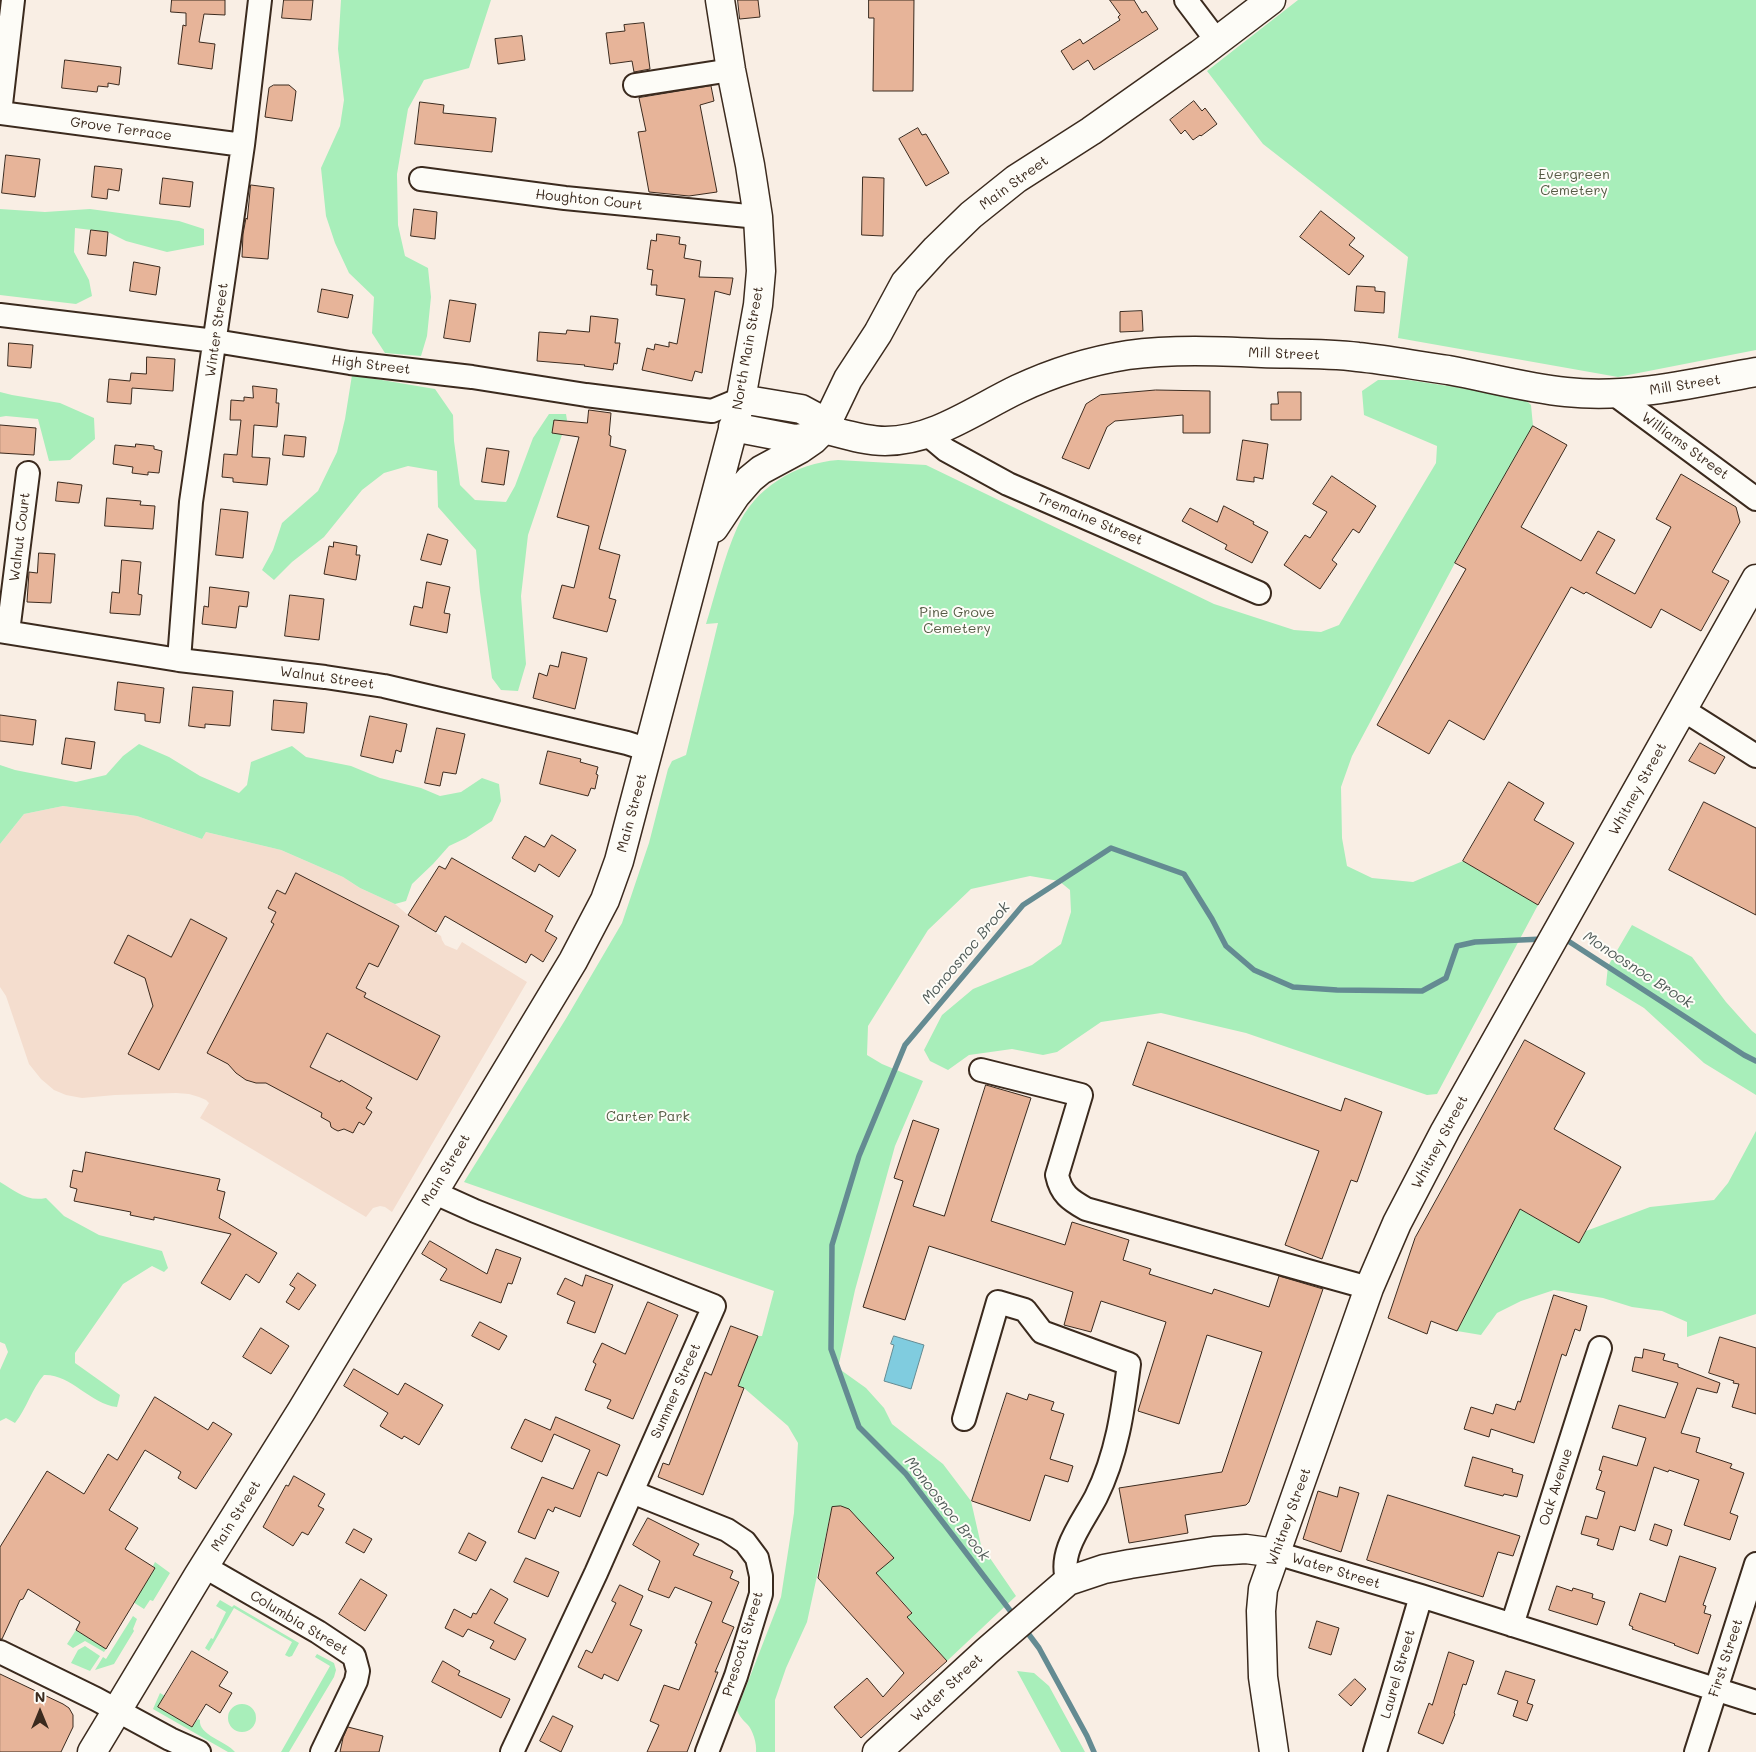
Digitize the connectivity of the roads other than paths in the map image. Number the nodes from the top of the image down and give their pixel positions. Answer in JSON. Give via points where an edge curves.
{"nodes":[{"id":1,"x":13,"y":0,"type":"edge"},
{"id":2,"x":260,"y":0,"type":"edge"},
{"id":3,"x":720,"y":0,"type":"edge"},
{"id":4,"x":1186,"y":0,"type":"edge"},
{"id":5,"x":1271,"y":0,"type":"edge"},
{"id":6,"x":1217,"y":41,"type":"junction"},
{"id":7,"x":731,"y":70,"type":"junction"},
{"id":8,"x":635,"y":85,"type":"dead end"},
{"id":9,"x":0,"y":112,"type":"edge"},
{"id":10,"x":243,"y":145,"type":"junction"},
{"id":11,"x":421,"y":179,"type":"dead end"},
{"id":12,"x":758,"y":217,"type":"junction"},
{"id":13,"x":0,"y":315,"type":"edge"},
{"id":14,"x":215,"y":341,"type":"junction"},
{"id":15,"x":1756,"y":372,"type":"edge"},
{"id":16,"x":1614,"y":394,"type":"junction"},
{"id":17,"x":741,"y":399,"type":"junction"},
{"id":18,"x":712,"y":410,"type":"junction"},
{"id":19,"x":733,"y":428,"type":"junction"},
{"id":20,"x":824,"y":429,"type":"junction"},
{"id":21,"x":927,"y":434,"type":"junction"},
{"id":22,"x":28,"y":473,"type":"dead end"},
{"id":23,"x":1756,"y":499,"type":"edge"},
{"id":24,"x":702,"y":545,"type":"junction"},
{"id":25,"x":1756,"y":579,"type":"edge"},
{"id":26,"x":1259,"y":593,"type":"dead end"},
{"id":27,"x":4,"y":631,"type":"edge"},
{"id":28,"x":179,"y":660,"type":"junction"},
{"id":29,"x":1682,"y":710,"type":"junction"},
{"id":30,"x":649,"y":750,"type":"junction"},
{"id":31,"x":1756,"y":756,"type":"edge"},
{"id":32,"x":980,"y":1070,"type":"dead end"},
{"id":33,"x":433,"y":1192,"type":"junction"},
{"id":34,"x":1369,"y":1288,"type":"junction"},
{"id":35,"x":1600,"y":1348,"type":"dead end"},
{"id":36,"x":964,"y":1419,"type":"dead end"},
{"id":37,"x":632,"y":1492,"type":"junction"},
{"id":38,"x":1276,"y":1553,"type":"junction"},
{"id":39,"x":1756,"y":1564,"type":"edge"},
{"id":40,"x":206,"y":1567,"type":"junction"},
{"id":41,"x":1060,"y":1588,"type":"junction"},
{"id":42,"x":1421,"y":1596,"type":"junction"},
{"id":43,"x":1512,"y":1625,"type":"junction"},
{"id":44,"x":0,"y":1652,"type":"edge"},
{"id":45,"x":1716,"y":1689,"type":"junction"},
{"id":46,"x":1756,"y":1702,"type":"edge"},
{"id":47,"x":117,"y":1710,"type":"junction"},
{"id":48,"x":92,"y":1752,"type":"edge"},
{"id":49,"x":199,"y":1752,"type":"edge"},
{"id":50,"x":322,"y":1752,"type":"edge"},
{"id":51,"x":512,"y":1752,"type":"edge"},
{"id":52,"x":708,"y":1752,"type":"edge"},
{"id":53,"x":877,"y":1752,"type":"edge"},
{"id":54,"x":1274,"y":1752,"type":"edge"},
{"id":55,"x":1375,"y":1752,"type":"edge"},
{"id":56,"x":1696,"y":1752,"type":"edge"}],
"edges":[{"from":1,"to":9,"type":"street"},
{"from":2,"to":10,"type":"street","name":"Winter Street"},
{"from":3,"to":7,"type":"main road","name":"North Main Street"},
{"from":4,"to":6,"type":"street"},
{"from":5,"to":6,"type":"main road","name":"Main Street"},
{"from":6,"to":20,"type":"main road","name":"Main Street","via":[[1091,131],[1016,179],[971,215],[936,249],[905,283],[848,379]]},
{"from":7,"to":8,"type":"street"},
{"from":7,"to":12,"type":"main road","name":"North Main Street"},
{"from":9,"to":10,"type":"street","name":"Grove Terrace"},
{"from":10,"to":14,"type":"street","name":"Winter Street"},
{"from":11,"to":12,"type":"street","name":"Houghton Court","via":[[565,198]]},
{"from":12,"to":17,"type":"main road","name":"North Main Street","via":[[761,271],[758,305]]},
{"from":13,"to":14,"type":"street","name":"High Street"},
{"from":14,"to":18,"type":"street","name":"High Street","via":[[350,363]]},
{"from":14,"to":28,"type":"street","name":"Winter Street","via":[[191,502]]},
{"from":15,"to":16,"type":"main road","name":"Mill Street","via":[[1682,386]]},
{"from":16,"to":21,"type":"main road","name":"Mill Street","via":[[1565,392],[1357,357],[1229,351],[1173,352],[1127,355],[1059,373]]},
{"from":16,"to":23,"type":"street","name":"Williams Street"},
{"from":17,"to":18,"type":"street","name":"High Street"},
{"from":17,"to":19,"type":"main road","name":"North Main Street"},
{"from":17,"to":20,"type":"main road","via":[[801,409],[814,416]]},
{"from":18,"to":19,"type":"street"},
{"from":19,"to":20,"type":"main road","via":[[795,439]]},
{"from":19,"to":24,"type":"main road","name":"North Main Street"},
{"from":20,"to":21,"type":"main road","name":"Mill Street","via":[[885,441]]},
{"from":20,"to":24,"type":"main road","via":[[800,449],[750,479]]},
{"from":21,"to":26,"type":"street","name":"Tremaine Street","via":[[946,450],[1008,484]]},
{"from":22,"to":27,"type":"street","name":"Walnut Court"},
{"from":24,"to":30,"type":"main road","name":"Main Street"},
{"from":25,"to":29,"type":"main road","name":"Whitney Street"},
{"from":27,"to":28,"type":"street","name":"Walnut Street"},
{"from":28,"to":30,"type":"street","name":"Walnut Street","via":[[384,686]]},
{"from":29,"to":31,"type":"street"},
{"from":29,"to":34,"type":"main road","name":"Whitney Street","via":[[1436,1148],[1397,1223]]},
{"from":30,"to":33,"type":"main road","name":"Main Street","via":[[619,861],[595,921]]},
{"from":32,"to":34,"type":"street","via":[[1081,1095],[1057,1175],[1060,1187],[1071,1201],[1086,1210]]},
{"from":33,"to":37,"type":"street","name":"Summer Street","via":[[714,1306]]},
{"from":33,"to":40,"type":"main road","name":"Main Street"},
{"from":34,"to":38,"type":"main road","name":"Whitney Street"},
{"from":35,"to":43,"type":"street","name":"Oak Avenue"},
{"from":36,"to":41,"type":"street","via":[[998,1302],[1025,1310],[1042,1332],[1129,1364],[1113,1455],[1096,1496],[1071,1541]]},
{"from":37,"to":51,"type":"street","name":"Summer Street"},
{"from":37,"to":52,"type":"street","name":"Prescott Street","via":[[727,1530],[745,1542],[757,1558],[761,1594]]},
{"from":38,"to":41,"type":"main road","name":"Water Street","via":[[1246,1550],[1206,1552],[1130,1564],[1104,1569]]},
{"from":38,"to":42,"type":"street","name":"Water Street"},
{"from":38,"to":54,"type":"main road","name":"Whitney Street","via":[[1263,1589],[1261,1611],[1263,1677]]},
{"from":39,"to":45,"type":"street","name":"First Street"},
{"from":40,"to":47,"type":"main road","name":"Main Street"},
{"from":40,"to":50,"type":"street","name":"Columbia Street","via":[[354,1656],[358,1671],[356,1681]]},
{"from":41,"to":53,"type":"main road","name":"Water Street"},
{"from":42,"to":43,"type":"street","name":"Water Street"},
{"from":42,"to":55,"type":"street","name":"Laurel Street"},
{"from":43,"to":45,"type":"street","name":"Water Street"},
{"from":44,"to":47,"type":"street"},
{"from":45,"to":46,"type":"street","name":"Water Street"},
{"from":45,"to":56,"type":"street","name":"First Street"},
{"from":47,"to":48,"type":"main road","name":"Main Street"},
{"from":47,"to":49,"type":"street"}]}
